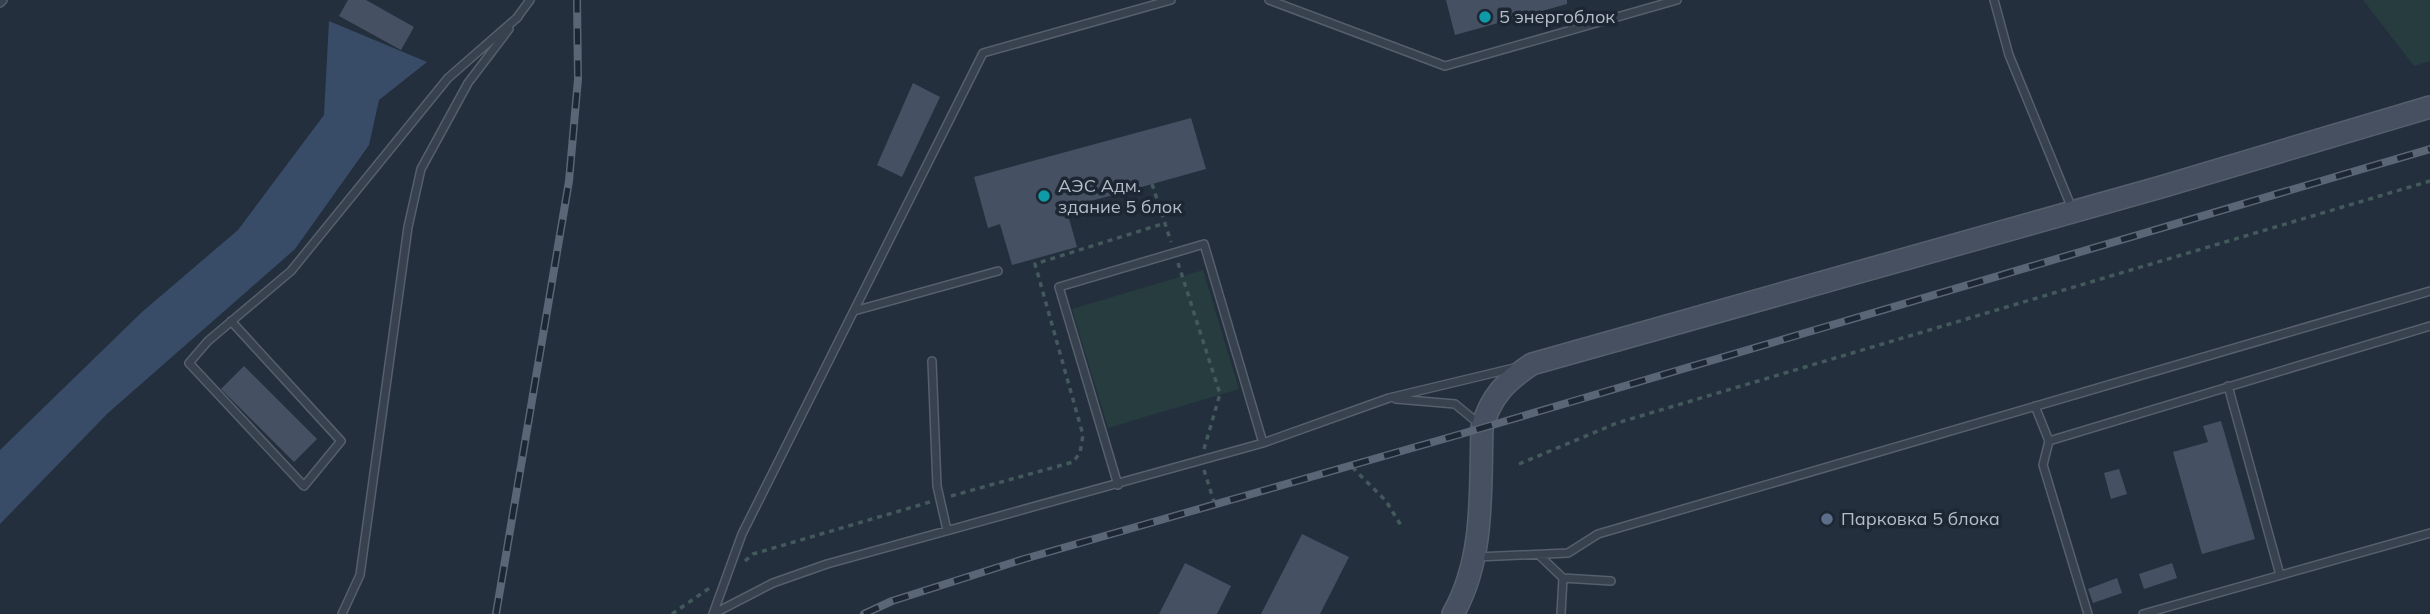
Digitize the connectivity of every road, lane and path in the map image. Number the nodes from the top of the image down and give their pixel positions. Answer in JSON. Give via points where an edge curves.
{"nodes":[{"id":1,"x":530,"y":0,"type":"edge"},
{"id":2,"x":1171,"y":0,"type":"edge"},
{"id":3,"x":1269,"y":0,"type":"edge"},
{"id":4,"x":1677,"y":0,"type":"edge"},
{"id":5,"x":1994,"y":0,"type":"edge"},
{"id":6,"x":518,"y":17,"type":"junction"},
{"id":7,"x":2430,"y":107,"type":"edge"},
{"id":8,"x":2430,"y":181,"type":"edge"},
{"id":9,"x":1152,"y":184,"type":"dead end"},
{"id":10,"x":2073,"y":211,"type":"junction"},
{"id":11,"x":1165,"y":223,"type":"junction"},
{"id":12,"x":1175,"y":253,"type":"junction"},
{"id":13,"x":998,"y":271,"type":"dead end"},
{"id":14,"x":2430,"y":291,"type":"edge"},
{"id":15,"x":854,"y":311,"type":"junction"},
{"id":16,"x":231,"y":321,"type":"junction"},
{"id":17,"x":2430,"y":326,"type":"edge"},
{"id":18,"x":932,"y":361,"type":"dead end"},
{"id":19,"x":1532,"y":364,"type":"junction"},
{"id":20,"x":2228,"y":386,"type":"junction"},
{"id":21,"x":1220,"y":394,"type":"dead end"},
{"id":22,"x":1388,"y":398,"type":"junction"},
{"id":23,"x":2035,"y":406,"type":"junction"},
{"id":24,"x":1482,"y":428,"type":"junction"},
{"id":25,"x":2049,"y":442,"type":"junction"},
{"id":26,"x":1263,"y":443,"type":"junction"},
{"id":27,"x":1519,"y":464,"type":"dead end"},
{"id":28,"x":1118,"y":485,"type":"junction"},
{"id":29,"x":940,"y":499,"type":"junction"},
{"id":30,"x":1214,"y":505,"type":"dead end"},
{"id":31,"x":1402,"y":527,"type":"dead end"},
{"id":32,"x":947,"y":530,"type":"junction"},
{"id":33,"x":2430,"y":533,"type":"edge"},
{"id":34,"x":1541,"y":556,"type":"junction"},
{"id":35,"x":1476,"y":557,"type":"junction"},
{"id":36,"x":727,"y":575,"type":"junction"},
{"id":37,"x":2280,"y":575,"type":"junction"},
{"id":38,"x":1563,"y":578,"type":"junction"},
{"id":39,"x":1611,"y":581,"type":"dead end"},
{"id":40,"x":342,"y":614,"type":"edge"},
{"id":41,"x":672,"y":614,"type":"edge"},
{"id":42,"x":713,"y":614,"type":"edge"},
{"id":43,"x":1453,"y":614,"type":"edge"},
{"id":44,"x":1560,"y":614,"type":"edge"},
{"id":45,"x":2088,"y":614,"type":"edge"},
{"id":46,"x":2143,"y":614,"type":"edge"}],
"edges":[{"from":1,"to":6,"type":"lane"},
{"from":2,"to":15,"type":"lane","via":[[983,53]]},
{"from":3,"to":4,"type":"lane","via":[[1445,65]]},
{"from":5,"to":10,"type":"lane","via":[[2009,55]]},
{"from":6,"to":16,"type":"lane","via":[[448,78],[291,271]]},
{"from":6,"to":40,"type":"lane","via":[[468,83],[421,169],[408,227],[360,575]]},
{"from":7,"to":10,"type":"main road"},
{"from":8,"to":27,"type":"path","via":[[1617,424]]},
{"from":9,"to":11,"type":"path"},
{"from":10,"to":19,"type":"main road"},
{"from":11,"to":12,"type":"path"},
{"from":11,"to":29,"type":"path","via":[[1035,264],[1083,435],[1073,462]]},
{"from":12,"to":21,"type":"path"},
{"from":12,"to":26,"type":"lane","via":[[1204,244]]},
{"from":12,"to":28,"type":"lane","via":[[1059,287]]},
{"from":13,"to":15,"type":"lane"},
{"from":14,"to":23,"type":"lane"},
{"from":15,"to":36,"type":"lane","via":[[742,534]]},
{"from":16,"to":16,"type":"lane","via":[[189,363],[304,486],[341,441]]},
{"from":17,"to":20,"type":"lane"},
{"from":18,"to":29,"type":"lane"},
{"from":19,"to":22,"type":"lane"},
{"from":19,"to":24,"type":"main road","via":[[1499,390]]},
{"from":20,"to":25,"type":"lane"},
{"from":20,"to":37,"type":"lane"},
{"from":22,"to":24,"type":"lane","via":[[1455,404]]},
{"from":22,"to":26,"type":"lane"},
{"from":23,"to":25,"type":"lane"},
{"from":23,"to":34,"type":"lane","via":[[1598,534],[1568,553]]},
{"from":24,"to":35,"type":"main road"},
{"from":25,"to":45,"type":"lane","via":[[2043,465]]},
{"from":26,"to":28,"type":"lane"},
{"from":28,"to":32,"type":"lane"},
{"from":29,"to":32,"type":"lane"},
{"from":29,"to":36,"type":"path","via":[[753,554]]},
{"from":30,"to":31,"type":"path","via":[[1351,466],[1386,501]]},
{"from":32,"to":42,"type":"lane","via":[[773,583]]},
{"from":33,"to":37,"type":"lane"},
{"from":34,"to":35,"type":"lane"},
{"from":34,"to":38,"type":"lane"},
{"from":35,"to":43,"type":"main road","via":[[1467,589]]},
{"from":36,"to":41,"type":"path"},
{"from":36,"to":42,"type":"lane"},
{"from":37,"to":46,"type":"lane"},
{"from":38,"to":39,"type":"lane"},
{"from":38,"to":44,"type":"lane"}]}
